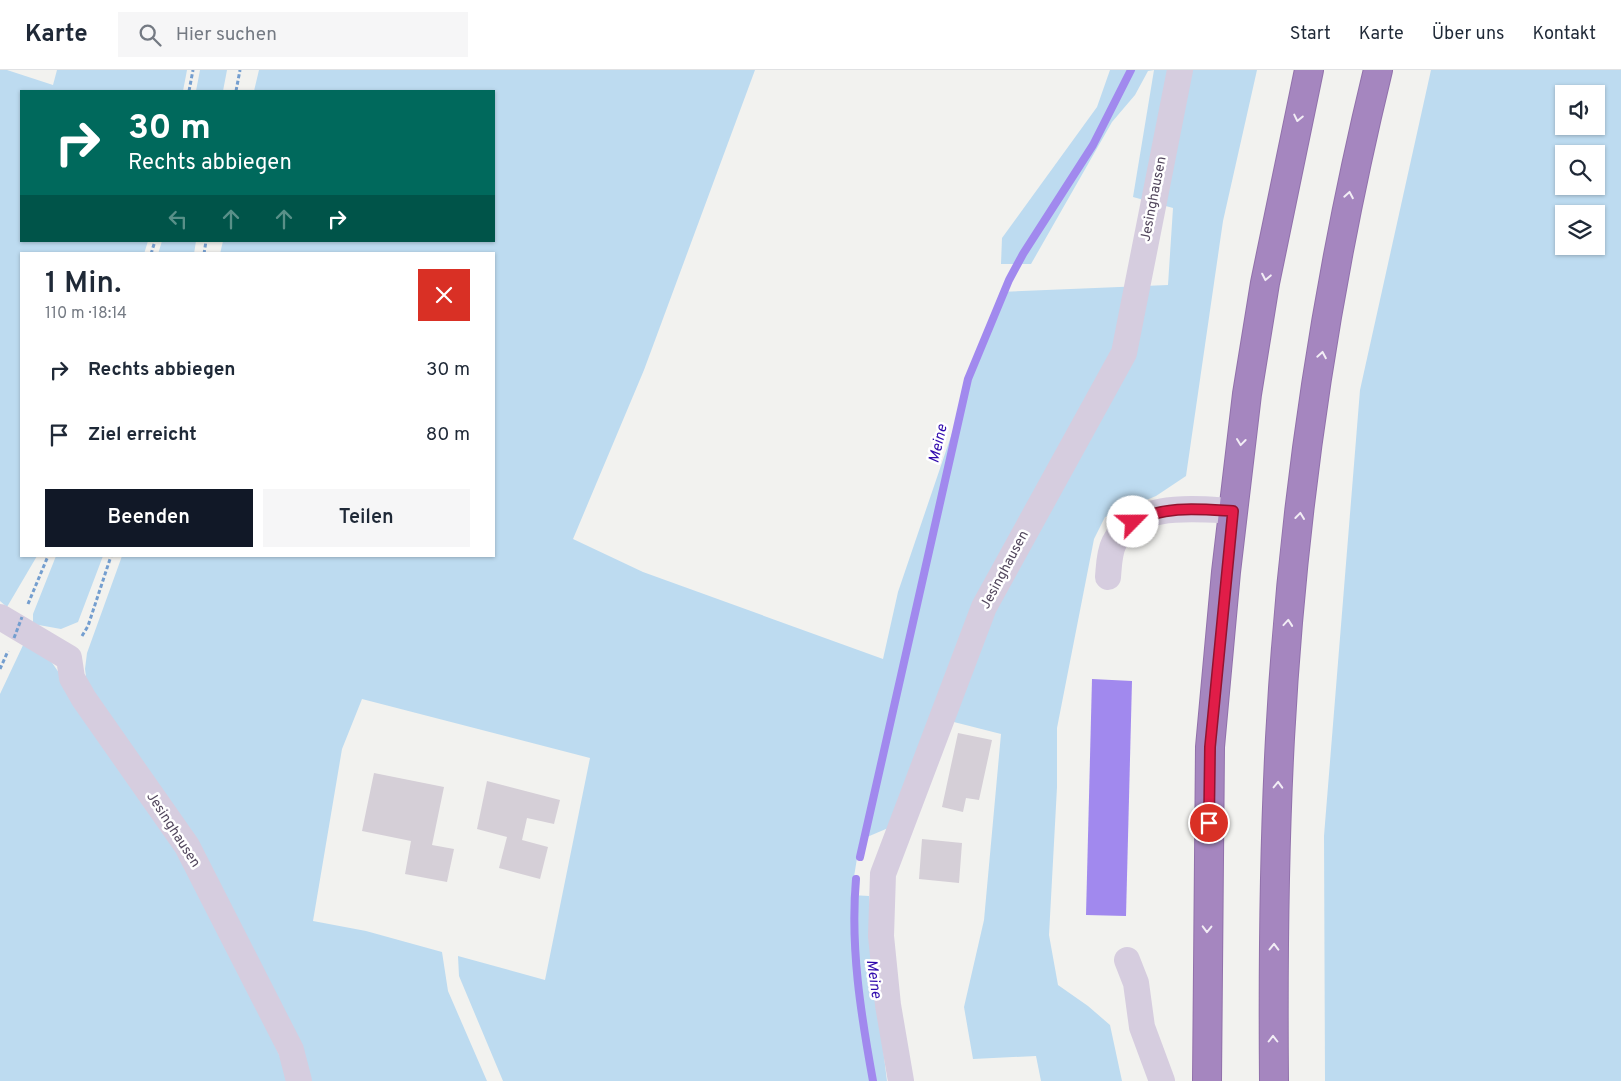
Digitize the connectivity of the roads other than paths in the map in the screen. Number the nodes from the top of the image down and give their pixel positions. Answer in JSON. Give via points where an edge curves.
{"nodes":[{"id":1,"x":1180,"y":70,"type":"edge"},
{"id":2,"x":1309,"y":70,"type":"edge"},
{"id":3,"x":1378,"y":70,"type":"edge"},
{"id":4,"x":1233,"y":511,"type":"junction"},
{"id":5,"x":1108,"y":577,"type":"dead end"},
{"id":6,"x":12,"y":624,"type":"edge"},
{"id":7,"x":1127,"y":960,"type":"dead end"},
{"id":8,"x":299,"y":1081,"type":"edge"},
{"id":9,"x":901,"y":1081,"type":"edge"},
{"id":10,"x":1162,"y":1081,"type":"edge"},
{"id":11,"x":1207,"y":1081,"type":"edge"},
{"id":12,"x":1274,"y":1081,"type":"edge"}],
"edges":[{"from":1,"to":9,"type":"street","name":"Jesinghausen","via":[[1124,353],[984,607],[883,874],[880,936]]},
{"from":2,"to":4,"type":"highway","one_way":true,"via":[[1264,292],[1247,394]]},
{"from":12,"to":3,"type":"highway","one_way":true,"via":[[1274,912],[1280,739],[1294,564],[1316,393],[1352,177]]},
{"from":4,"to":5,"type":"street","via":[[1194,509],[1149,514],[1123,529],[1114,542]]},
{"from":4,"to":11,"type":"highway","one_way":true,"via":[[1210,747]]},
{"from":6,"to":8,"type":"street","name":"Jesinghausen","via":[[69,658],[72,678],[84,699],[186,846],[291,1050]]},
{"from":7,"to":10,"type":"street","via":[[1136,983],[1142,1027]]}]}
